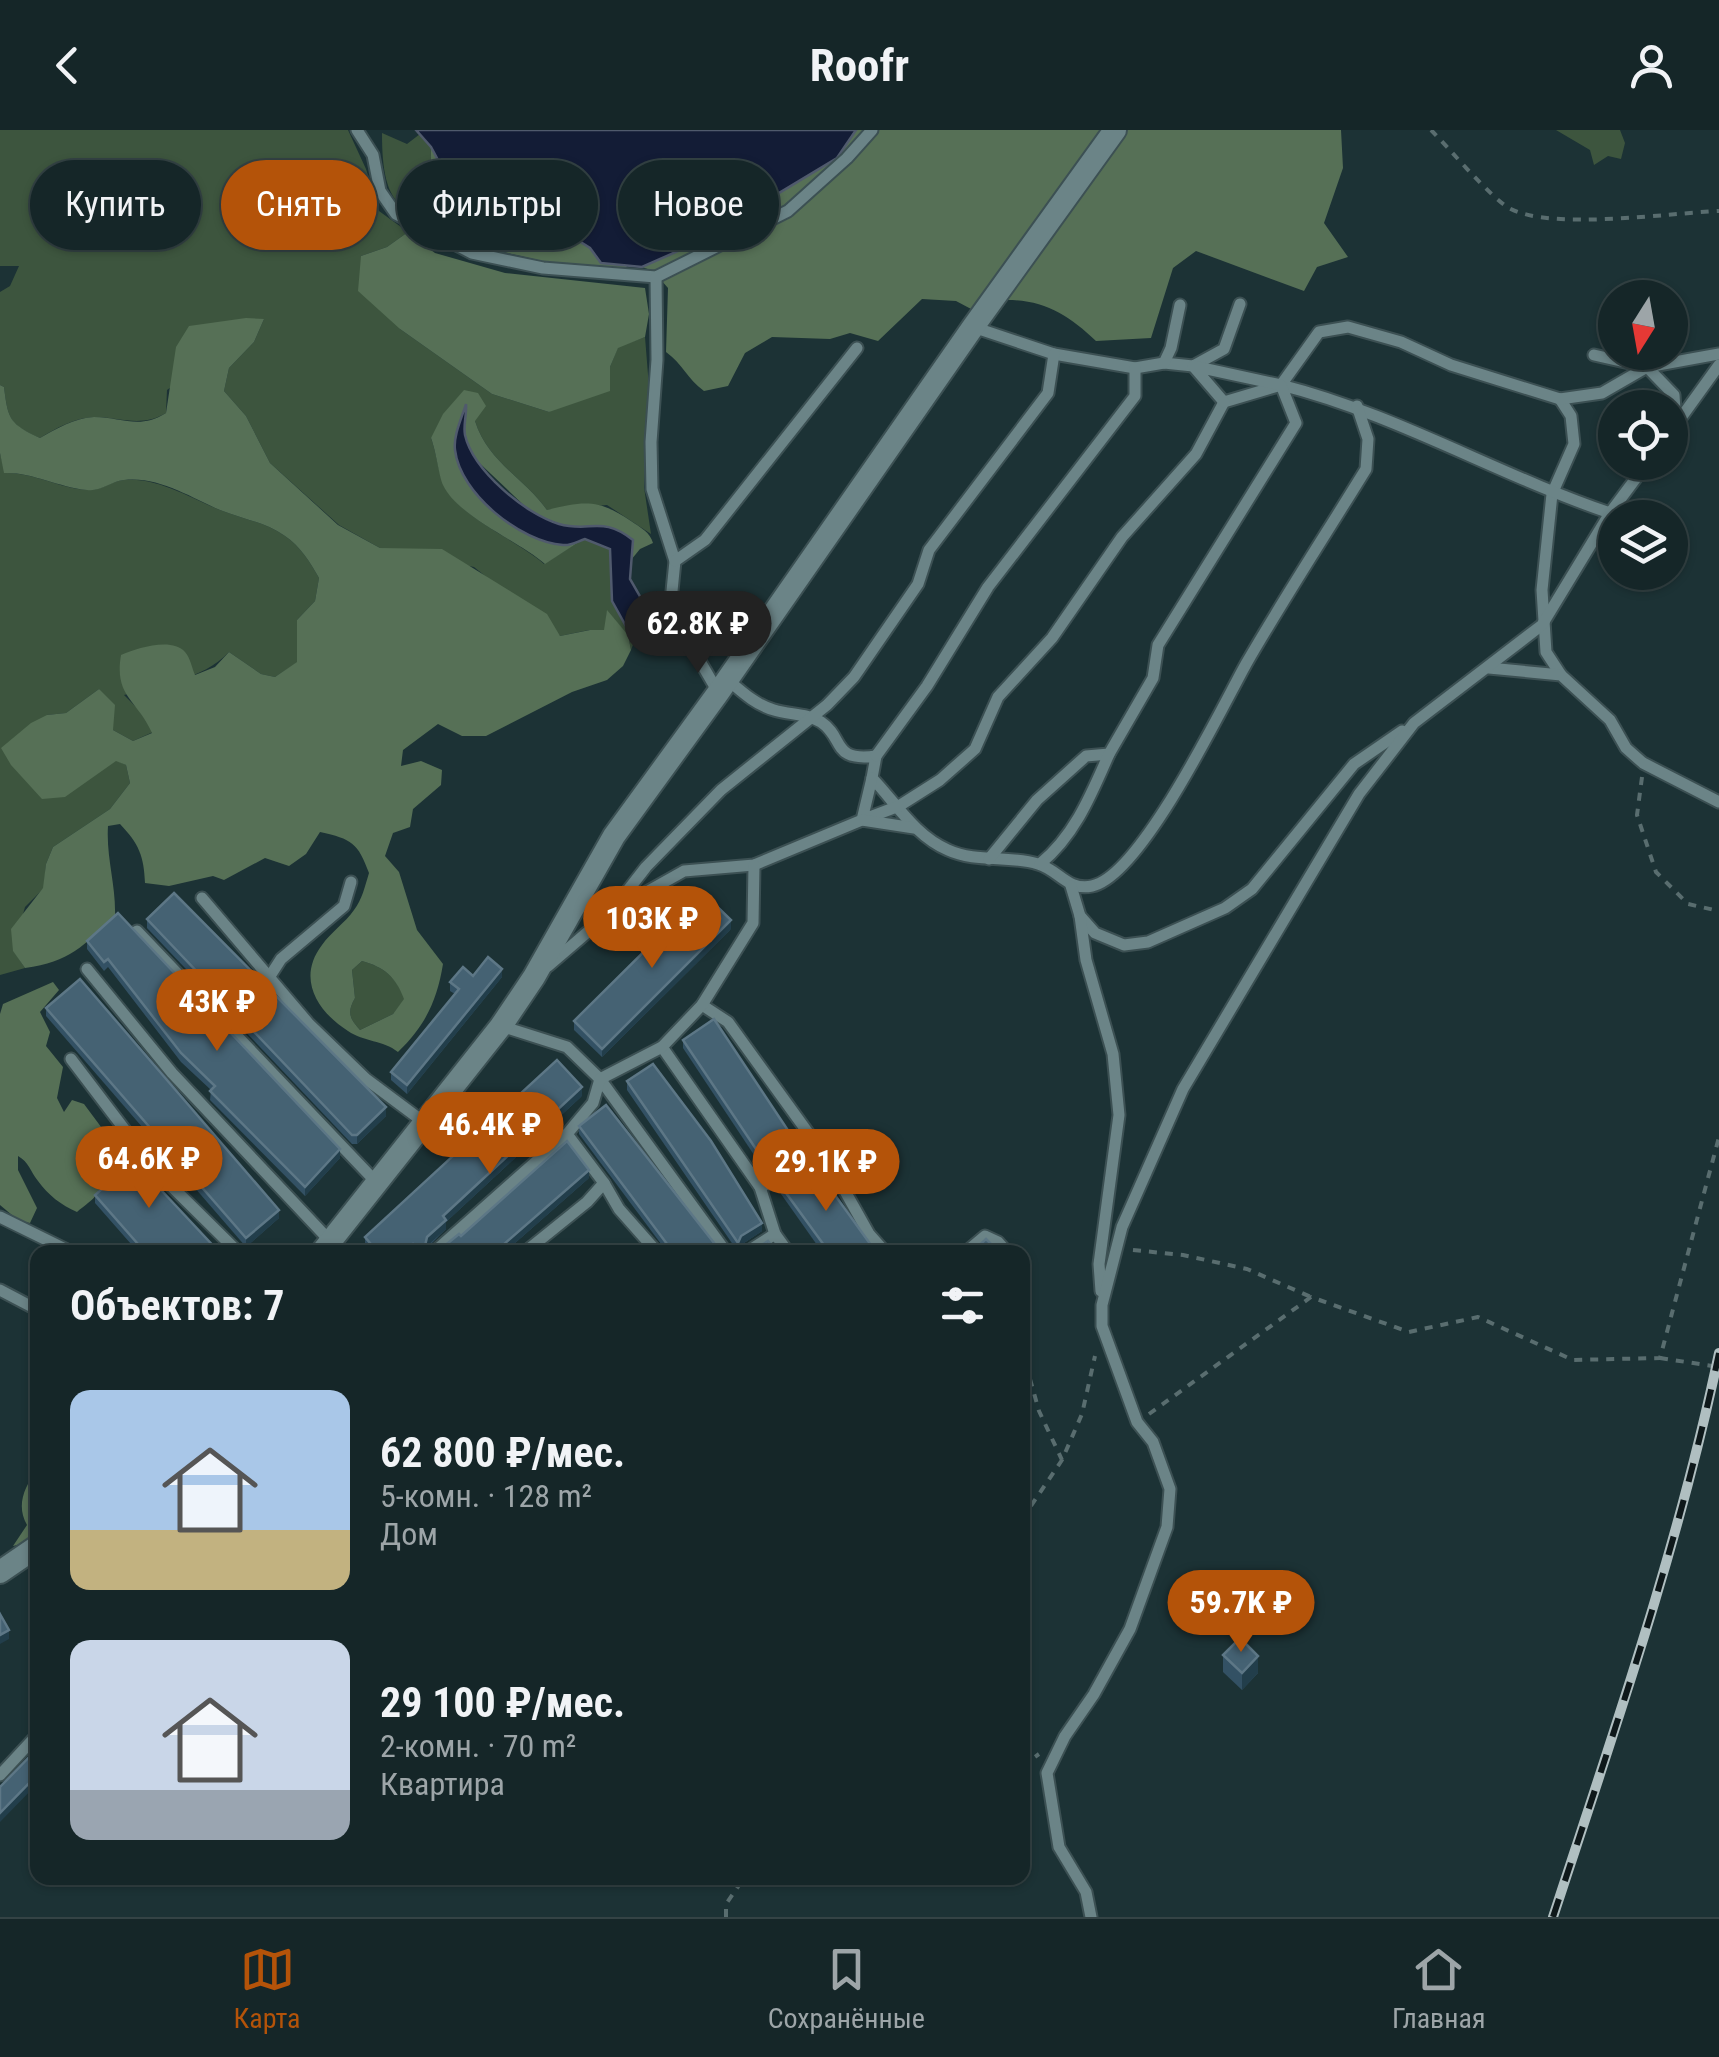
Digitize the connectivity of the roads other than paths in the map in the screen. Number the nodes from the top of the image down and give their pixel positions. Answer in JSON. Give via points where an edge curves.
{"nodes":[{"id":1,"x":357,"y":130,"type":"edge"},
{"id":2,"x":872,"y":130,"type":"edge"},
{"id":3,"x":1116,"y":130,"type":"edge"},
{"id":4,"x":656,"y":277,"type":"junction"},
{"id":5,"x":1240,"y":304,"type":"dead end"},
{"id":6,"x":1180,"y":305,"type":"dead end"},
{"id":7,"x":973,"y":327,"type":"junction"},
{"id":8,"x":857,"y":348,"type":"dead end"},
{"id":9,"x":1054,"y":354,"type":"junction"},
{"id":10,"x":1719,"y":354,"type":"edge"},
{"id":11,"x":1594,"y":355,"type":"dead end"},
{"id":12,"x":1598,"y":356,"type":"edge"},
{"id":13,"x":1688,"y":360,"type":"edge"},
{"id":14,"x":1164,"y":362,"type":"junction"},
{"id":15,"x":1719,"y":365,"type":"edge"},
{"id":16,"x":1193,"y":366,"type":"junction"},
{"id":17,"x":1135,"y":368,"type":"junction"},
{"id":18,"x":1644,"y":370,"type":"edge"},
{"id":19,"x":1650,"y":370,"type":"edge"},
{"id":20,"x":1282,"y":385,"type":"junction"},
{"id":21,"x":1668,"y":390,"type":"edge"},
{"id":22,"x":1560,"y":398,"type":"junction"},
{"id":23,"x":1224,"y":402,"type":"junction"},
{"id":24,"x":1356,"y":406,"type":"junction"},
{"id":25,"x":1688,"y":408,"type":"edge"},
{"id":26,"x":1552,"y":494,"type":"junction"},
{"id":27,"x":1598,"y":509,"type":"edge"},
{"id":28,"x":1598,"y":533,"type":"edge"},
{"id":29,"x":675,"y":561,"type":"junction"},
{"id":30,"x":1542,"y":625,"type":"junction"},
{"id":31,"x":1488,"y":668,"type":"junction"},
{"id":32,"x":1561,"y":675,"type":"junction"},
{"id":33,"x":723,"y":686,"type":"junction"},
{"id":34,"x":809,"y":716,"type":"junction"},
{"id":35,"x":1414,"y":723,"type":"junction"},
{"id":36,"x":1109,"y":754,"type":"junction"},
{"id":37,"x":876,"y":756,"type":"junction"},
{"id":38,"x":872,"y":778,"type":"junction"},
{"id":39,"x":1719,"y":802,"type":"edge"},
{"id":40,"x":899,"y":806,"type":"junction"},
{"id":41,"x":862,"y":820,"type":"junction"},
{"id":42,"x":914,"y":828,"type":"junction"},
{"id":43,"x":988,"y":859,"type":"junction"},
{"id":44,"x":1040,"y":864,"type":"junction"},
{"id":45,"x":754,"y":865,"type":"junction"},
{"id":46,"x":351,"y":882,"type":"dead end"},
{"id":47,"x":1071,"y":886,"type":"junction"},
{"id":48,"x":202,"y":898,"type":"dead end"},
{"id":49,"x":611,"y":912,"type":"junction"},
{"id":50,"x":1080,"y":916,"type":"junction"},
{"id":51,"x":137,"y":931,"type":"edge"},
{"id":52,"x":88,"y":970,"type":"dead end"},
{"id":53,"x":270,"y":976,"type":"junction"},
{"id":54,"x":534,"y":977,"type":"junction"},
{"id":55,"x":702,"y":1006,"type":"junction"},
{"id":56,"x":501,"y":1026,"type":"junction"},
{"id":57,"x":662,"y":1047,"type":"junction"},
{"id":58,"x":71,"y":1059,"type":"dead end"},
{"id":59,"x":600,"y":1079,"type":"junction"},
{"id":60,"x":425,"y":1122,"type":"junction"},
{"id":61,"x":567,"y":1134,"type":"junction"},
{"id":62,"x":827,"y":1159,"type":"junction"},
{"id":63,"x":377,"y":1183,"type":"junction"},
{"id":64,"x":604,"y":1183,"type":"junction"},
{"id":65,"x":760,"y":1187,"type":"junction"},
{"id":66,"x":0,"y":1217,"type":"edge"},
{"id":67,"x":775,"y":1234,"type":"junction"},
{"id":68,"x":57,"y":1245,"type":"edge"},
{"id":69,"x":231,"y":1245,"type":"edge"},
{"id":70,"x":325,"y":1245,"type":"edge"},
{"id":71,"x":329,"y":1245,"type":"edge"},
{"id":72,"x":442,"y":1245,"type":"edge"},
{"id":73,"x":534,"y":1245,"type":"edge"},
{"id":74,"x":651,"y":1245,"type":"edge"},
{"id":75,"x":721,"y":1245,"type":"edge"},
{"id":76,"x":757,"y":1245,"type":"edge"},
{"id":77,"x":783,"y":1245,"type":"edge"},
{"id":78,"x":879,"y":1245,"type":"edge"},
{"id":79,"x":974,"y":1245,"type":"edge"},
{"id":80,"x":1000,"y":1245,"type":"edge"},
{"id":81,"x":0,"y":1290,"type":"edge"},
{"id":82,"x":1102,"y":1305,"type":"junction"},
{"id":83,"x":30,"y":1306,"type":"edge"},
{"id":84,"x":30,"y":1551,"type":"edge"},
{"id":85,"x":0,"y":1572,"type":"edge"},
{"id":86,"x":30,"y":1743,"type":"edge"},
{"id":87,"x":0,"y":1775,"type":"edge"},
{"id":88,"x":1091,"y":1917,"type":"edge"}],
"edges":[{"from":1,"to":4,"type":"lane","via":[[396,214],[472,253],[543,268]]},
{"from":2,"to":4,"type":"lane","via":[[788,211]]},
{"from":3,"to":7,"type":"street"},
{"from":4,"to":29,"type":"lane","via":[[652,488]]},
{"from":5,"to":16,"type":"lane","via":[[1224,349]]},
{"from":6,"to":14,"type":"lane"},
{"from":7,"to":9,"type":"lane"},
{"from":7,"to":33,"type":"street"},
{"from":8,"to":29,"type":"lane","via":[[705,540]]},
{"from":9,"to":17,"type":"lane"},
{"from":9,"to":34,"type":"lane","via":[[1048,393],[929,550],[918,584],[854,677]]},
{"from":10,"to":13,"type":"lane"},
{"from":11,"to":12,"type":"lane"},
{"from":14,"to":16,"type":"lane"},
{"from":14,"to":17,"type":"lane"},
{"from":15,"to":25,"type":"lane"},
{"from":16,"to":20,"type":"lane"},
{"from":16,"to":23,"type":"lane"},
{"from":17,"to":37,"type":"lane","via":[[1135,396],[988,586]]},
{"from":18,"to":22,"type":"lane","via":[[1602,393]]},
{"from":19,"to":21,"type":"lane"},
{"from":20,"to":22,"type":"lane","via":[[1319,332],[1348,327]]},
{"from":20,"to":23,"type":"lane"},
{"from":20,"to":24,"type":"lane"},
{"from":20,"to":36,"type":"lane","via":[[1296,423],[1158,645],[1154,678]]},
{"from":22,"to":26,"type":"lane","via":[[1571,416],[1574,444]]},
{"from":23,"to":40,"type":"lane","via":[[1196,454],[1122,538],[1052,638],[998,696],[975,749]]},
{"from":24,"to":26,"type":"lane"},
{"from":24,"to":47,"type":"lane","via":[[1368,439],[1366,469],[1177,794],[1112,876],[1093,886]]},
{"from":26,"to":27,"type":"lane"},
{"from":26,"to":30,"type":"lane"},
{"from":28,"to":30,"type":"lane"},
{"from":29,"to":33,"type":"lane","via":[[676,620]]},
{"from":30,"to":31,"type":"lane"},
{"from":30,"to":32,"type":"lane","via":[[1546,652]]},
{"from":31,"to":32,"type":"lane"},
{"from":31,"to":35,"type":"lane"},
{"from":32,"to":39,"type":"lane","via":[[1610,720],[1643,763]]},
{"from":33,"to":34,"type":"lane","via":[[773,710]]},
{"from":33,"to":54,"type":"street","via":[[614,836]]},
{"from":34,"to":37,"type":"lane","via":[[825,724],[838,747],[858,758]]},
{"from":34,"to":49,"type":"lane","via":[[721,790]]},
{"from":35,"to":50,"type":"lane","via":[[1354,764],[1252,889],[1225,908],[1148,942],[1124,945],[1095,932]]},
{"from":35,"to":82,"type":"lane","via":[[1360,794],[1183,1089],[1115,1248]]},
{"from":36,"to":43,"type":"lane","via":[[1086,756],[1037,800]]},
{"from":36,"to":44,"type":"lane","via":[[1062,846]]},
{"from":37,"to":38,"type":"lane"},
{"from":38,"to":40,"type":"lane"},
{"from":38,"to":41,"type":"lane"},
{"from":40,"to":41,"type":"lane"},
{"from":40,"to":42,"type":"lane"},
{"from":41,"to":42,"type":"lane"},
{"from":41,"to":45,"type":"lane"},
{"from":42,"to":43,"type":"lane","via":[[948,851]]},
{"from":43,"to":44,"type":"lane"},
{"from":44,"to":47,"type":"lane"},
{"from":45,"to":49,"type":"lane","via":[[684,871]]},
{"from":45,"to":55,"type":"lane","via":[[753,923]]},
{"from":46,"to":53,"type":"lane","via":[[344,906]]},
{"from":47,"to":50,"type":"lane"},
{"from":48,"to":53,"type":"lane"},
{"from":49,"to":54,"type":"lane"},
{"from":50,"to":82,"type":"lane","via":[[1113,1054],[1120,1115],[1099,1264]]},
{"from":51,"to":63,"type":"lane"},
{"from":52,"to":70,"type":"lane"},
{"from":53,"to":60,"type":"lane","via":[[366,1079]]},
{"from":54,"to":56,"type":"street"},
{"from":55,"to":57,"type":"lane"},
{"from":55,"to":62,"type":"lane","via":[[728,1022]]},
{"from":56,"to":59,"type":"lane","via":[[567,1047]]},
{"from":56,"to":60,"type":"street"},
{"from":57,"to":59,"type":"lane"},
{"from":57,"to":65,"type":"lane"},
{"from":58,"to":69,"type":"lane","via":[[157,1172]]},
{"from":59,"to":61,"type":"lane","via":[[594,1102]]},
{"from":59,"to":75,"type":"lane"},
{"from":60,"to":63,"type":"street"},
{"from":61,"to":64,"type":"lane"},
{"from":61,"to":72,"type":"lane"},
{"from":62,"to":65,"type":"lane"},
{"from":62,"to":78,"type":"lane"},
{"from":63,"to":71,"type":"street"},
{"from":64,"to":73,"type":"lane"},
{"from":64,"to":74,"type":"lane"},
{"from":65,"to":67,"type":"lane"},
{"from":66,"to":68,"type":"lane"},
{"from":67,"to":76,"type":"lane"},
{"from":67,"to":77,"type":"lane"},
{"from":79,"to":80,"type":"lane","via":[[985,1236]]},
{"from":81,"to":83,"type":"lane"},
{"from":82,"to":88,"type":"lane","via":[[1102,1326],[1137,1422],[1153,1442],[1170,1489],[1167,1527],[1130,1628],[1047,1774],[1059,1847],[1086,1892]]},
{"from":84,"to":85,"type":"street"},
{"from":86,"to":87,"type":"lane"}]}
